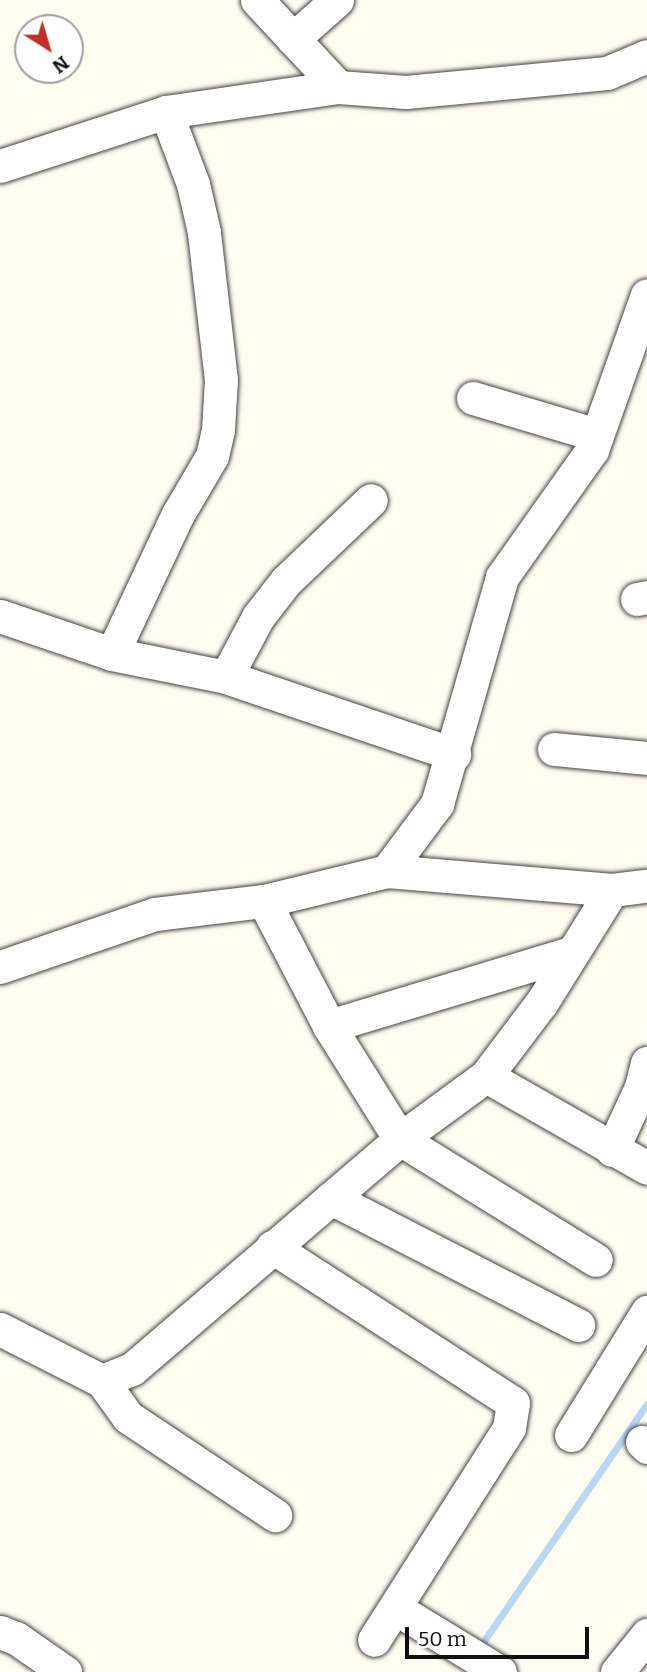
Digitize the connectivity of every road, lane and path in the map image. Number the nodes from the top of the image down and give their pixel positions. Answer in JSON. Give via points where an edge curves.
{"nodes":[{"id":1,"x":257,"y":0,"type":"edge"},
{"id":2,"x":337,"y":0,"type":"edge"},
{"id":3,"x":293,"y":38,"type":"junction"},
{"id":4,"x":647,"y":56,"type":"edge"},
{"id":5,"x":338,"y":87,"type":"junction"},
{"id":6,"x":166,"y":112,"type":"junction"},
{"id":7,"x":0,"y":166,"type":"edge"},
{"id":8,"x":647,"y":295,"type":"edge"},
{"id":9,"x":472,"y":398,"type":"dead end"},
{"id":10,"x":597,"y":435,"type":"junction"},
{"id":11,"x":371,"y":500,"type":"dead end"},
{"id":12,"x":0,"y":616,"type":"edge"},
{"id":13,"x":111,"y":654,"type":"junction"},
{"id":14,"x":226,"y":677,"type":"junction"},
{"id":15,"x":554,"y":749,"type":"dead end"},
{"id":16,"x":454,"y":754,"type":"junction"},
{"id":17,"x":647,"y":758,"type":"edge"},
{"id":18,"x":387,"y":871,"type":"junction"},
{"id":19,"x":647,"y":886,"type":"edge"},
{"id":20,"x":612,"y":890,"type":"junction"},
{"id":21,"x":264,"y":901,"type":"junction"},
{"id":22,"x":571,"y":953,"type":"junction"},
{"id":23,"x":0,"y":967,"type":"edge"},
{"id":24,"x":329,"y":1026,"type":"junction"},
{"id":25,"x":647,"y":1063,"type":"edge"},
{"id":26,"x":486,"y":1076,"type":"junction"},
{"id":27,"x":400,"y":1139,"type":"junction"},
{"id":28,"x":612,"y":1150,"type":"junction"},
{"id":29,"x":647,"y":1168,"type":"edge"},
{"id":30,"x":331,"y":1198,"type":"junction"},
{"id":31,"x":272,"y":1247,"type":"junction"},
{"id":32,"x":596,"y":1260,"type":"dead end"},
{"id":33,"x":647,"y":1312,"type":"edge"},
{"id":34,"x":578,"y":1325,"type":"dead end"},
{"id":35,"x":0,"y":1329,"type":"edge"},
{"id":36,"x":102,"y":1381,"type":"junction"},
{"id":37,"x":571,"y":1435,"type":"dead end"},
{"id":38,"x":275,"y":1515,"type":"dead end"},
{"id":39,"x":395,"y":1608,"type":"junction"},
{"id":40,"x":0,"y":1632,"type":"edge"},
{"id":41,"x":647,"y":1635,"type":"edge"},
{"id":42,"x":374,"y":1640,"type":"dead end"},
{"id":43,"x":484,"y":1662,"type":"edge"},
{"id":44,"x":65,"y":1672,"type":"edge"},
{"id":45,"x":617,"y":1672,"type":"edge"}],
"edges":[{"from":1,"to":3,"type":"street"},
{"from":2,"to":3,"type":"street"},
{"from":3,"to":5,"type":"street"},
{"from":4,"to":5,"type":"street","via":[[594,74],[406,92]]},
{"from":5,"to":6,"type":"street"},
{"from":6,"to":7,"type":"street"},
{"from":6,"to":13,"type":"street","via":[[193,184],[204,232],[221,380],[218,430],[206,467],[178,514]]},
{"from":8,"to":10,"type":"street"},
{"from":9,"to":10,"type":"street"},
{"from":10,"to":16,"type":"street","via":[[569,488],[502,578]]},
{"from":11,"to":14,"type":"street","via":[[286,581],[258,617]]},
{"from":12,"to":13,"type":"street"},
{"from":13,"to":14,"type":"street"},
{"from":14,"to":16,"type":"street"},
{"from":15,"to":17,"type":"street"},
{"from":16,"to":18,"type":"street","via":[[437,804]]},
{"from":18,"to":20,"type":"street"},
{"from":18,"to":21,"type":"street"},
{"from":19,"to":20,"type":"street"},
{"from":20,"to":22,"type":"street"},
{"from":21,"to":23,"type":"street","via":[[155,914]]},
{"from":21,"to":24,"type":"street"},
{"from":22,"to":24,"type":"street"},
{"from":22,"to":26,"type":"street","via":[[542,1002]]},
{"from":24,"to":27,"type":"street"},
{"from":25,"to":28,"type":"street"},
{"from":26,"to":27,"type":"street"},
{"from":26,"to":28,"type":"street"},
{"from":27,"to":30,"type":"street"},
{"from":27,"to":32,"type":"street"},
{"from":28,"to":29,"type":"street"},
{"from":30,"to":31,"type":"street"},
{"from":30,"to":34,"type":"street"},
{"from":31,"to":36,"type":"street","via":[[132,1369]]},
{"from":31,"to":39,"type":"street","via":[[513,1404],[509,1428]]},
{"from":33,"to":37,"type":"street"},
{"from":35,"to":36,"type":"street"},
{"from":36,"to":38,"type":"street","via":[[128,1417]]},
{"from":39,"to":42,"type":"street"},
{"from":39,"to":43,"type":"street"},
{"from":40,"to":44,"type":"street"},
{"from":41,"to":45,"type":"street"}]}
